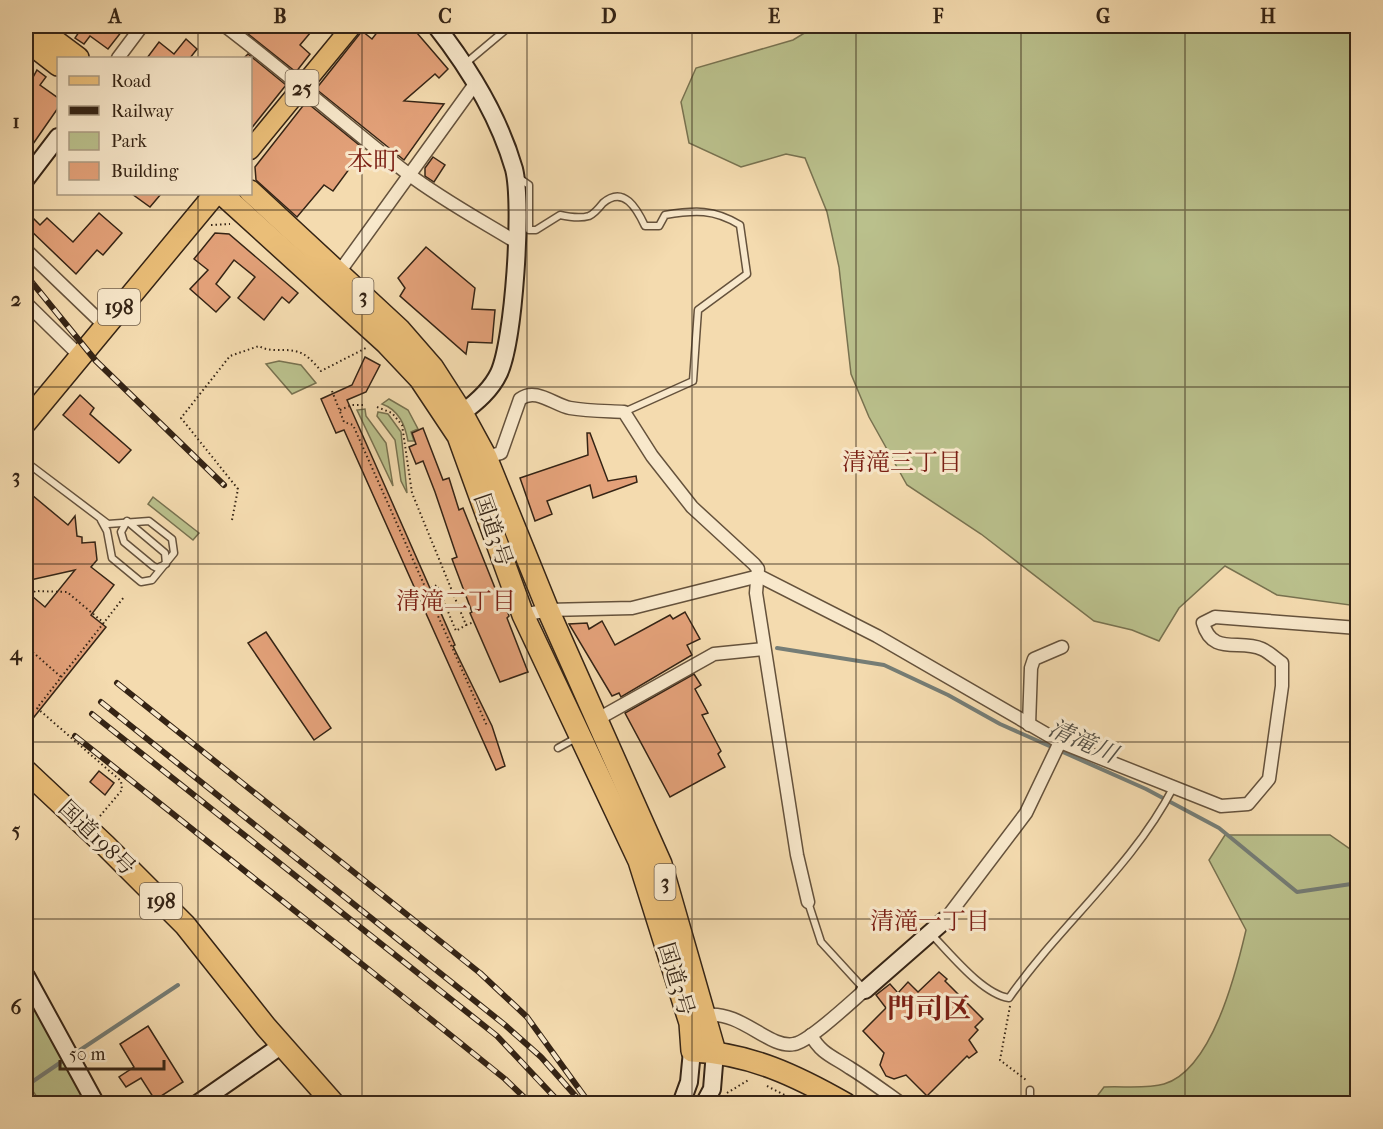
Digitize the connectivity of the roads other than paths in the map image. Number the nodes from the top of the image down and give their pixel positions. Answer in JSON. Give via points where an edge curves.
{"nodes":[{"id":1,"x":35,"y":26,"type":"edge"},
{"id":2,"x":142,"y":26,"type":"edge"},
{"id":3,"x":225,"y":26,"type":"edge"},
{"id":4,"x":352,"y":26,"type":"edge"},
{"id":5,"x":436,"y":26,"type":"edge"},
{"id":6,"x":510,"y":26,"type":"edge"},
{"id":7,"x":26,"y":40,"type":"edge"},
{"id":8,"x":77,"y":57,"type":"edge"},
{"id":9,"x":119,"y":57,"type":"edge"},
{"id":10,"x":57,"y":64,"type":"edge"},
{"id":11,"x":465,"y":64,"type":"junction"},
{"id":12,"x":298,"y":82,"type":"junction"},
{"id":13,"x":475,"y":84,"type":"junction"},
{"id":14,"x":57,"y":138,"type":"edge"},
{"id":15,"x":252,"y":147,"type":"edge"},
{"id":16,"x":409,"y":174,"type":"junction"},
{"id":17,"x":515,"y":176,"type":"junction"},
{"id":18,"x":26,"y":179,"type":"edge"},
{"id":19,"x":252,"y":193,"type":"edge"},
{"id":20,"x":214,"y":195,"type":"edge"},
{"id":21,"x":223,"y":195,"type":"edge"},
{"id":22,"x":516,"y":243,"type":"junction"},
{"id":23,"x":26,"y":250,"type":"edge"},
{"id":24,"x":333,"y":281,"type":"junction"},
{"id":25,"x":26,"y":303,"type":"edge"},
{"id":26,"x":104,"y":325,"type":"junction"},
{"id":27,"x":80,"y":356,"type":"junction"},
{"id":28,"x":624,"y":412,"type":"junction"},
{"id":29,"x":462,"y":413,"type":"junction"},
{"id":30,"x":26,"y":422,"type":"edge"},
{"id":31,"x":486,"y":457,"type":"junction"},
{"id":32,"x":26,"y":462,"type":"edge"},
{"id":33,"x":101,"y":520,"type":"junction"},
{"id":34,"x":127,"y":521,"type":"junction"},
{"id":35,"x":166,"y":564,"type":"junction"},
{"id":36,"x":759,"y":576,"type":"junction"},
{"id":37,"x":548,"y":610,"type":"junction"},
{"id":38,"x":523,"y":615,"type":"junction"},
{"id":39,"x":1358,"y":628,"type":"edge"},
{"id":40,"x":1062,"y":647,"type":"dead end"},
{"id":41,"x":764,"y":648,"type":"junction"},
{"id":42,"x":596,"y":720,"type":"junction"},
{"id":43,"x":1029,"y":724,"type":"junction"},
{"id":44,"x":579,"y":736,"type":"junction"},
{"id":45,"x":1060,"y":742,"type":"junction"},
{"id":46,"x":558,"y":748,"type":"dead end"},
{"id":47,"x":26,"y":771,"type":"edge"},
{"id":48,"x":1173,"y":787,"type":"junction"},
{"id":49,"x":808,"y":902,"type":"joint"},
{"id":50,"x":945,"y":920,"type":"joint"},
{"id":51,"x":931,"y":933,"type":"junction"},
{"id":52,"x":26,"y":976,"type":"edge"},
{"id":53,"x":865,"y":990,"type":"junction"},
{"id":54,"x":707,"y":1015,"type":"junction"},
{"id":55,"x":811,"y":1035,"type":"junction"},
{"id":56,"x":282,"y":1045,"type":"junction"},
{"id":57,"x":692,"y":1051,"type":"junction"},
{"id":58,"x":715,"y":1052,"type":"junction"},
{"id":59,"x":1030,"y":1090,"type":"road end"},
{"id":60,"x":683,"y":1101,"type":"edge"},
{"id":61,"x":712,"y":1101,"type":"edge"},
{"id":62,"x":842,"y":1102,"type":"edge"},
{"id":63,"x":96,"y":1104,"type":"edge"},
{"id":64,"x":197,"y":1104,"type":"edge"},
{"id":65,"x":333,"y":1104,"type":"edge"},
{"id":66,"x":902,"y":1104,"type":"edge"},
{"id":67,"x":1030,"y":1104,"type":"edge"}],
"edges":[{"from":1,"to":8,"type":"highway"},
{"from":2,"to":9,"type":"street"},
{"from":3,"to":12,"type":"street"},
{"from":4,"to":12,"type":"main road","number":"25"},
{"from":5,"to":11,"type":"street"},
{"from":6,"to":11,"type":"lane"},
{"from":7,"to":10,"type":"highway"},
{"from":11,"to":13,"type":"street"},
{"from":12,"to":15,"type":"main road","number":"25"},
{"from":12,"to":16,"type":"street"},
{"from":13,"to":16,"type":"street"},
{"from":13,"to":17,"type":"street","via":[[490,110]]},
{"from":14,"to":18,"type":"street"},
{"from":16,"to":22,"type":"street"},
{"from":16,"to":24,"type":"street"},
{"from":17,"to":22,"type":"street"},
{"from":17,"to":28,"type":"lane","via":[[529,185],[529,230],[536,230],[560,214],[591,215],[609,199],[618,197],[630,201],[645,226],[659,226],[665,215],[697,210],[722,214],[740,225],[747,274],[698,310],[693,381]]},
{"from":19,"to":24,"type":"highway","name":"国道3号","number":"3"},
{"from":20,"to":26,"type":"highway","number":"198"},
{"from":21,"to":24,"type":"highway","name":"国道3号","number":"3"},
{"from":22,"to":29,"type":"street","via":[[505,359],[488,391]]},
{"from":23,"to":26,"type":"street"},
{"from":24,"to":29,"type":"highway","name":"国道3号","number":"3","via":[[399,329],[433,368]]},
{"from":24,"to":38,"type":"highway","name":"国道3号","number":"3","via":[[420,379],[458,436]]},
{"from":25,"to":27,"type":"street"},
{"from":26,"to":27,"type":"highway","number":"198"},
{"from":27,"to":30,"type":"highway","number":"198"},
{"from":28,"to":31,"type":"street","via":[[569,408],[535,394],[526,395],[520,399],[501,453]]},
{"from":28,"to":36,"type":"street","via":[[692,507],[754,564]]},
{"from":29,"to":31,"type":"highway","name":"国道3号","number":"3"},
{"from":31,"to":37,"type":"highway","name":"国道3号","number":"3"},
{"from":32,"to":33,"type":"lane"},
{"from":33,"to":34,"type":"lane","via":[[112,525]]},
{"from":33,"to":35,"type":"lane","via":[[112,558],[136,579],[146,583],[152,580]]},
{"from":34,"to":35,"type":"lane","via":[[165,553]]},
{"from":34,"to":35,"type":"lane","via":[[121,532],[124,542],[153,566]]},
{"from":34,"to":35,"type":"lane","via":[[148,521],[172,539],[174,553]]},
{"from":36,"to":37,"type":"street","via":[[632,608]]},
{"from":36,"to":41,"type":"street","via":[[756,593]]},
{"from":36,"to":43,"type":"street","via":[[877,636]]},
{"from":37,"to":38,"type":"street"},
{"from":37,"to":42,"type":"highway","name":"国道3号","number":"3"},
{"from":38,"to":44,"type":"highway","name":"国道3号","number":"3"},
{"from":39,"to":48,"type":"street","via":[[1215,617],[1203,622],[1206,635],[1216,643],[1262,649],[1282,663],[1269,779],[1248,804],[1221,806]]},
{"from":40,"to":43,"type":"street","via":[[1034,659]]},
{"from":41,"to":42,"type":"street","via":[[714,654]]},
{"from":41,"to":49,"type":"street"},
{"from":42,"to":54,"type":"highway","name":"国道3号","number":"3","via":[[661,864]]},
{"from":43,"to":45,"type":"street"},
{"from":44,"to":46,"type":"lane"},
{"from":44,"to":57,"type":"highway","name":"国道3号","number":"3","via":[[639,861],[690,1023]]},
{"from":45,"to":48,"type":"street"},
{"from":45,"to":50,"type":"street","via":[[1026,813]]},
{"from":47,"to":56,"type":"highway","name":"国道198号","number":"198","via":[[185,925]]},
{"from":48,"to":51,"type":"lane","via":[[1155,822],[1032,965],[1009,998],[1001,997],[970,974]]},
{"from":49,"to":53,"type":"lane","via":[[821,942]]},
{"from":50,"to":51,"type":"street"},
{"from":51,"to":53,"type":"street"},
{"from":52,"to":63,"type":"street"},
{"from":53,"to":55,"type":"street"},
{"from":54,"to":55,"type":"street","via":[[729,1016],[788,1044],[799,1043]]},
{"from":54,"to":58,"type":"highway","name":"国道3号","number":"3"},
{"from":55,"to":66,"type":"street","via":[[827,1056]]},
{"from":56,"to":64,"type":"street"},
{"from":56,"to":65,"type":"highway","name":"国道198号"},
{"from":57,"to":58,"type":"highway"},
{"from":57,"to":60,"type":"street"},
{"from":58,"to":61,"type":"street"},
{"from":58,"to":62,"type":"highway","via":[[779,1069]]},
{"from":59,"to":67,"type":"lane"}]}
